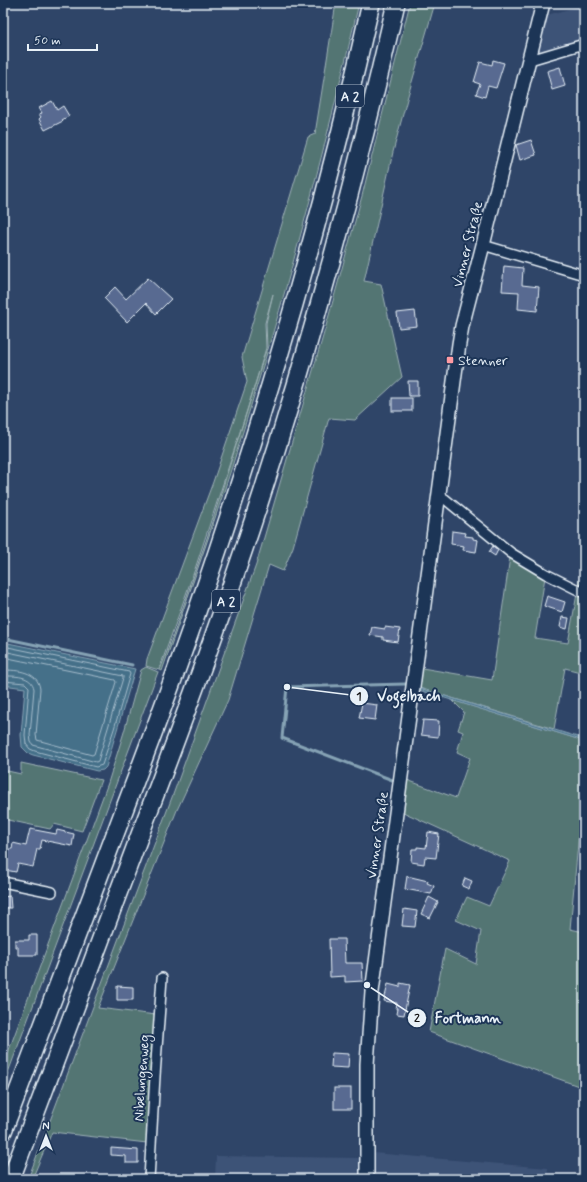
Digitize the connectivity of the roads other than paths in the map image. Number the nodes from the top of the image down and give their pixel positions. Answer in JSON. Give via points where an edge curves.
{"nodes":[{"id":1,"x":371,"y":3,"type":"edge"},
{"id":2,"x":396,"y":3,"type":"edge"},
{"id":3,"x":543,"y":3,"type":"edge"},
{"id":4,"x":584,"y":44,"type":"edge"},
{"id":5,"x":533,"y":59,"type":"junction"},
{"id":6,"x":484,"y":245,"type":"junction"},
{"id":7,"x":584,"y":276,"type":"edge"},
{"id":8,"x":438,"y":496,"type":"junction"},
{"id":9,"x":584,"y":593,"type":"edge"},
{"id":10,"x":3,"y":882,"type":"edge"},
{"id":11,"x":52,"y":892,"type":"dead end"},
{"id":12,"x":162,"y":978,"type":"dead end"},
{"id":13,"x":3,"y":1131,"type":"edge"},
{"id":14,"x":11,"y":1179,"type":"edge"},
{"id":15,"x":148,"y":1179,"type":"edge"},
{"id":16,"x":367,"y":1179,"type":"edge"}],
"edges":[{"from":1,"to":13,"type":"highway","number":"A 2","via":[[336,152],[304,272],[223,534],[175,674]]},
{"from":2,"to":14,"type":"highway","number":"A 2","via":[[331,263],[290,405],[242,555]]},
{"from":3,"to":5,"type":"street","name":"Vinner Straße"},
{"from":4,"to":5,"type":"street"},
{"from":5,"to":6,"type":"street","name":"Vinner Straße"},
{"from":6,"to":7,"type":"street"},
{"from":6,"to":8,"type":"street","name":"Vinner Straße","via":[[462,326]]},
{"from":8,"to":9,"type":"street","via":[[510,553]]},
{"from":8,"to":16,"type":"street","name":"Vinner Straße","via":[[372,992],[368,1064]]},
{"from":10,"to":11,"type":"street"},
{"from":12,"to":15,"type":"street","name":"Nibelungenweg"}]}
